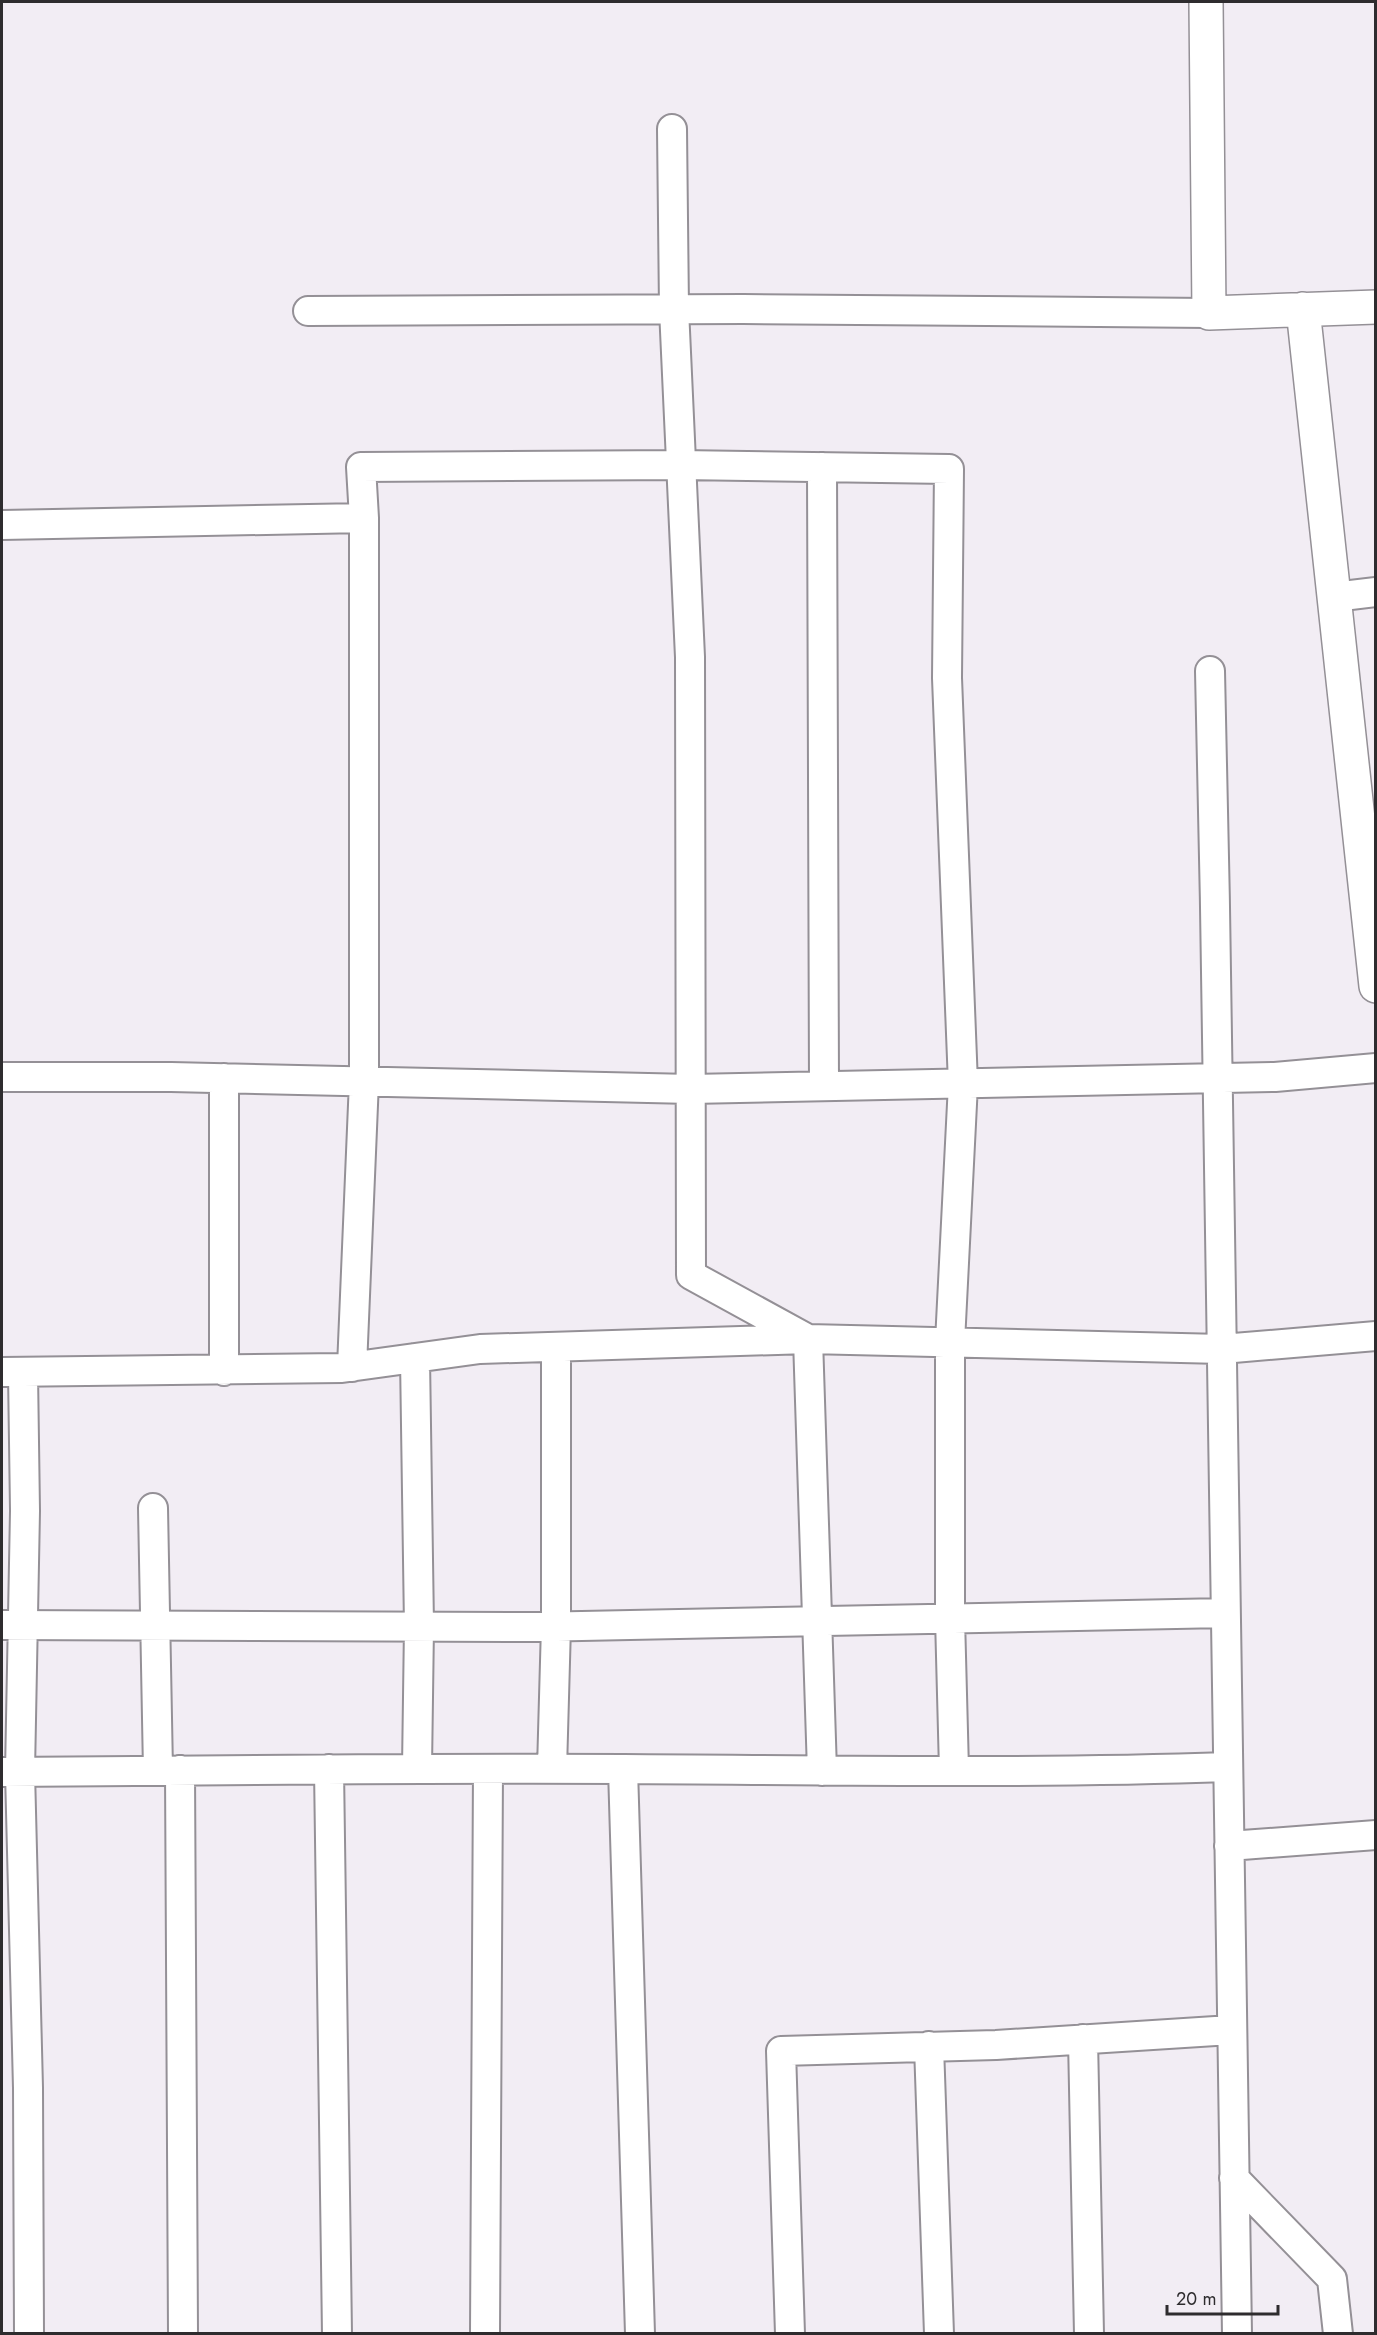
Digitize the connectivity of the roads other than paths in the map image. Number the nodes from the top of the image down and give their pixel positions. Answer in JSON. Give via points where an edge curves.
{"nodes":[{"id":1,"x":1206,"y":2,"type":"edge"},
{"id":2,"x":672,"y":129,"type":"dead end"},
{"id":3,"x":1376,"y":308,"type":"edge"},
{"id":4,"x":674,"y":309,"type":"junction"},
{"id":5,"x":1303,"y":309,"type":"junction"},
{"id":6,"x":308,"y":311,"type":"dead end"},
{"id":7,"x":1209,"y":313,"type":"junction"},
{"id":8,"x":681,"y":465,"type":"junction"},
{"id":9,"x":822,"y":467,"type":"junction"},
{"id":10,"x":364,"y":518,"type":"junction"},
{"id":11,"x":2,"y":525,"type":"edge"},
{"id":12,"x":1376,"y":592,"type":"edge"},
{"id":13,"x":1334,"y":597,"type":"junction"},
{"id":14,"x":1210,"y":671,"type":"dead end"},
{"id":15,"x":1376,"y":987,"type":"edge"},
{"id":16,"x":1376,"y":1068,"type":"edge"},
{"id":17,"x":2,"y":1077,"type":"edge"},
{"id":18,"x":224,"y":1078,"type":"junction"},
{"id":19,"x":1220,"y":1079,"type":"junction"},
{"id":20,"x":364,"y":1081,"type":"junction"},
{"id":21,"x":963,"y":1084,"type":"junction"},
{"id":22,"x":824,"y":1086,"type":"junction"},
{"id":23,"x":691,"y":1089,"type":"junction"},
{"id":24,"x":1376,"y":1336,"type":"edge"},
{"id":25,"x":808,"y":1339,"type":"junction"},
{"id":26,"x":950,"y":1342,"type":"junction"},
{"id":27,"x":556,"y":1347,"type":"junction"},
{"id":28,"x":1222,"y":1349,"type":"junction"},
{"id":29,"x":415,"y":1358,"type":"junction"},
{"id":30,"x":352,"y":1367,"type":"junction"},
{"id":31,"x":224,"y":1371,"type":"junction"},
{"id":32,"x":12,"y":1373,"type":"edge"},
{"id":33,"x":153,"y":1508,"type":"dead end"},
{"id":34,"x":1225,"y":1613,"type":"junction"},
{"id":35,"x":950,"y":1618,"type":"junction"},
{"id":36,"x":817,"y":1620,"type":"junction"},
{"id":37,"x":12,"y":1625,"type":"edge"},
{"id":38,"x":156,"y":1626,"type":"junction"},
{"id":39,"x":419,"y":1626,"type":"junction"},
{"id":40,"x":556,"y":1626,"type":"junction"},
{"id":41,"x":1228,"y":1767,"type":"junction"},
{"id":42,"x":417,"y":1768,"type":"junction"},
{"id":43,"x":329,"y":1769,"type":"junction"},
{"id":44,"x":488,"y":1769,"type":"junction"},
{"id":45,"x":552,"y":1769,"type":"junction"},
{"id":46,"x":623,"y":1769,"type":"junction"},
{"id":47,"x":169,"y":1770,"type":"junction"},
{"id":48,"x":954,"y":1770,"type":"junction"},
{"id":49,"x":822,"y":1771,"type":"junction"},
{"id":50,"x":11,"y":1772,"type":"edge"},
{"id":51,"x":1376,"y":1835,"type":"edge"},
{"id":52,"x":1229,"y":1846,"type":"junction"},
{"id":53,"x":1231,"y":2030,"type":"junction"},
{"id":54,"x":1083,"y":2039,"type":"junction"},
{"id":55,"x":929,"y":2046,"type":"junction"},
{"id":56,"x":1234,"y":2178,"type":"junction"},
{"id":57,"x":28,"y":2334,"type":"edge"},
{"id":58,"x":183,"y":2334,"type":"edge"},
{"id":59,"x":337,"y":2334,"type":"edge"},
{"id":60,"x":485,"y":2334,"type":"edge"},
{"id":61,"x":640,"y":2334,"type":"edge"},
{"id":62,"x":790,"y":2334,"type":"edge"},
{"id":63,"x":939,"y":2334,"type":"edge"},
{"id":64,"x":1089,"y":2334,"type":"edge"},
{"id":65,"x":1237,"y":2334,"type":"edge"},
{"id":66,"x":1338,"y":2334,"type":"edge"}],
"edges":[{"from":1,"to":7,"type":"street"},
{"from":2,"to":4,"type":"street"},
{"from":3,"to":5,"type":"street"},
{"from":4,"to":6,"type":"street"},
{"from":4,"to":7,"type":"street"},
{"from":4,"to":8,"type":"street"},
{"from":5,"to":7,"type":"street"},
{"from":5,"to":13,"type":"street"},
{"from":8,"to":9,"type":"street"},
{"from":8,"to":10,"type":"street","via":[[361,467]]},
{"from":8,"to":23,"type":"street","via":[[690,657]]},
{"from":9,"to":21,"type":"street","via":[[949,469],[946,678]]},
{"from":9,"to":22,"type":"street"},
{"from":10,"to":11,"type":"street"},
{"from":10,"to":20,"type":"street"},
{"from":12,"to":13,"type":"street"},
{"from":13,"to":15,"type":"street"},
{"from":14,"to":19,"type":"street"},
{"from":16,"to":19,"type":"street"},
{"from":17,"to":18,"type":"street"},
{"from":18,"to":20,"type":"street"},
{"from":18,"to":31,"type":"street"},
{"from":19,"to":21,"type":"street"},
{"from":19,"to":28,"type":"street"},
{"from":20,"to":23,"type":"street"},
{"from":20,"to":30,"type":"street"},
{"from":21,"to":22,"type":"street"},
{"from":21,"to":26,"type":"street"},
{"from":22,"to":23,"type":"street"},
{"from":23,"to":25,"type":"street","via":[[691,1275]]},
{"from":24,"to":28,"type":"street"},
{"from":25,"to":26,"type":"street"},
{"from":25,"to":27,"type":"street"},
{"from":25,"to":36,"type":"street"},
{"from":26,"to":28,"type":"street"},
{"from":26,"to":35,"type":"street"},
{"from":27,"to":29,"type":"street","via":[[480,1349]]},
{"from":27,"to":40,"type":"street"},
{"from":28,"to":34,"type":"street"},
{"from":29,"to":30,"type":"street"},
{"from":29,"to":39,"type":"street"},
{"from":30,"to":31,"type":"street"},
{"from":31,"to":32,"type":"street"},
{"from":32,"to":37,"type":"street","via":[[25,1511]]},
{"from":33,"to":38,"type":"street"},
{"from":34,"to":35,"type":"street"},
{"from":34,"to":41,"type":"street"},
{"from":35,"to":36,"type":"street"},
{"from":35,"to":48,"type":"street"},
{"from":36,"to":40,"type":"street"},
{"from":36,"to":49,"type":"street"},
{"from":37,"to":38,"type":"street"},
{"from":37,"to":50,"type":"street"},
{"from":38,"to":39,"type":"street"},
{"from":38,"to":47,"type":"street"},
{"from":39,"to":40,"type":"street"},
{"from":39,"to":42,"type":"street"},
{"from":40,"to":45,"type":"street"},
{"from":41,"to":48,"type":"street"},
{"from":41,"to":52,"type":"street"},
{"from":42,"to":43,"type":"street"},
{"from":42,"to":44,"type":"street"},
{"from":43,"to":47,"type":"street"},
{"from":43,"to":59,"type":"street"},
{"from":44,"to":45,"type":"street"},
{"from":44,"to":60,"type":"street"},
{"from":45,"to":46,"type":"street"},
{"from":46,"to":49,"type":"street"},
{"from":46,"to":61,"type":"street"},
{"from":47,"to":50,"type":"street"},
{"from":47,"to":58,"type":"street"},
{"from":48,"to":49,"type":"street"},
{"from":50,"to":57,"type":"street","via":[[28,2088]]},
{"from":51,"to":52,"type":"street"},
{"from":52,"to":53,"type":"street"},
{"from":53,"to":54,"type":"street"},
{"from":53,"to":56,"type":"street"},
{"from":54,"to":55,"type":"street"},
{"from":54,"to":64,"type":"street"},
{"from":55,"to":62,"type":"street","via":[[781,2051]]},
{"from":55,"to":63,"type":"street"},
{"from":56,"to":65,"type":"street"},
{"from":56,"to":66,"type":"street","via":[[1332,2279]]}]}
